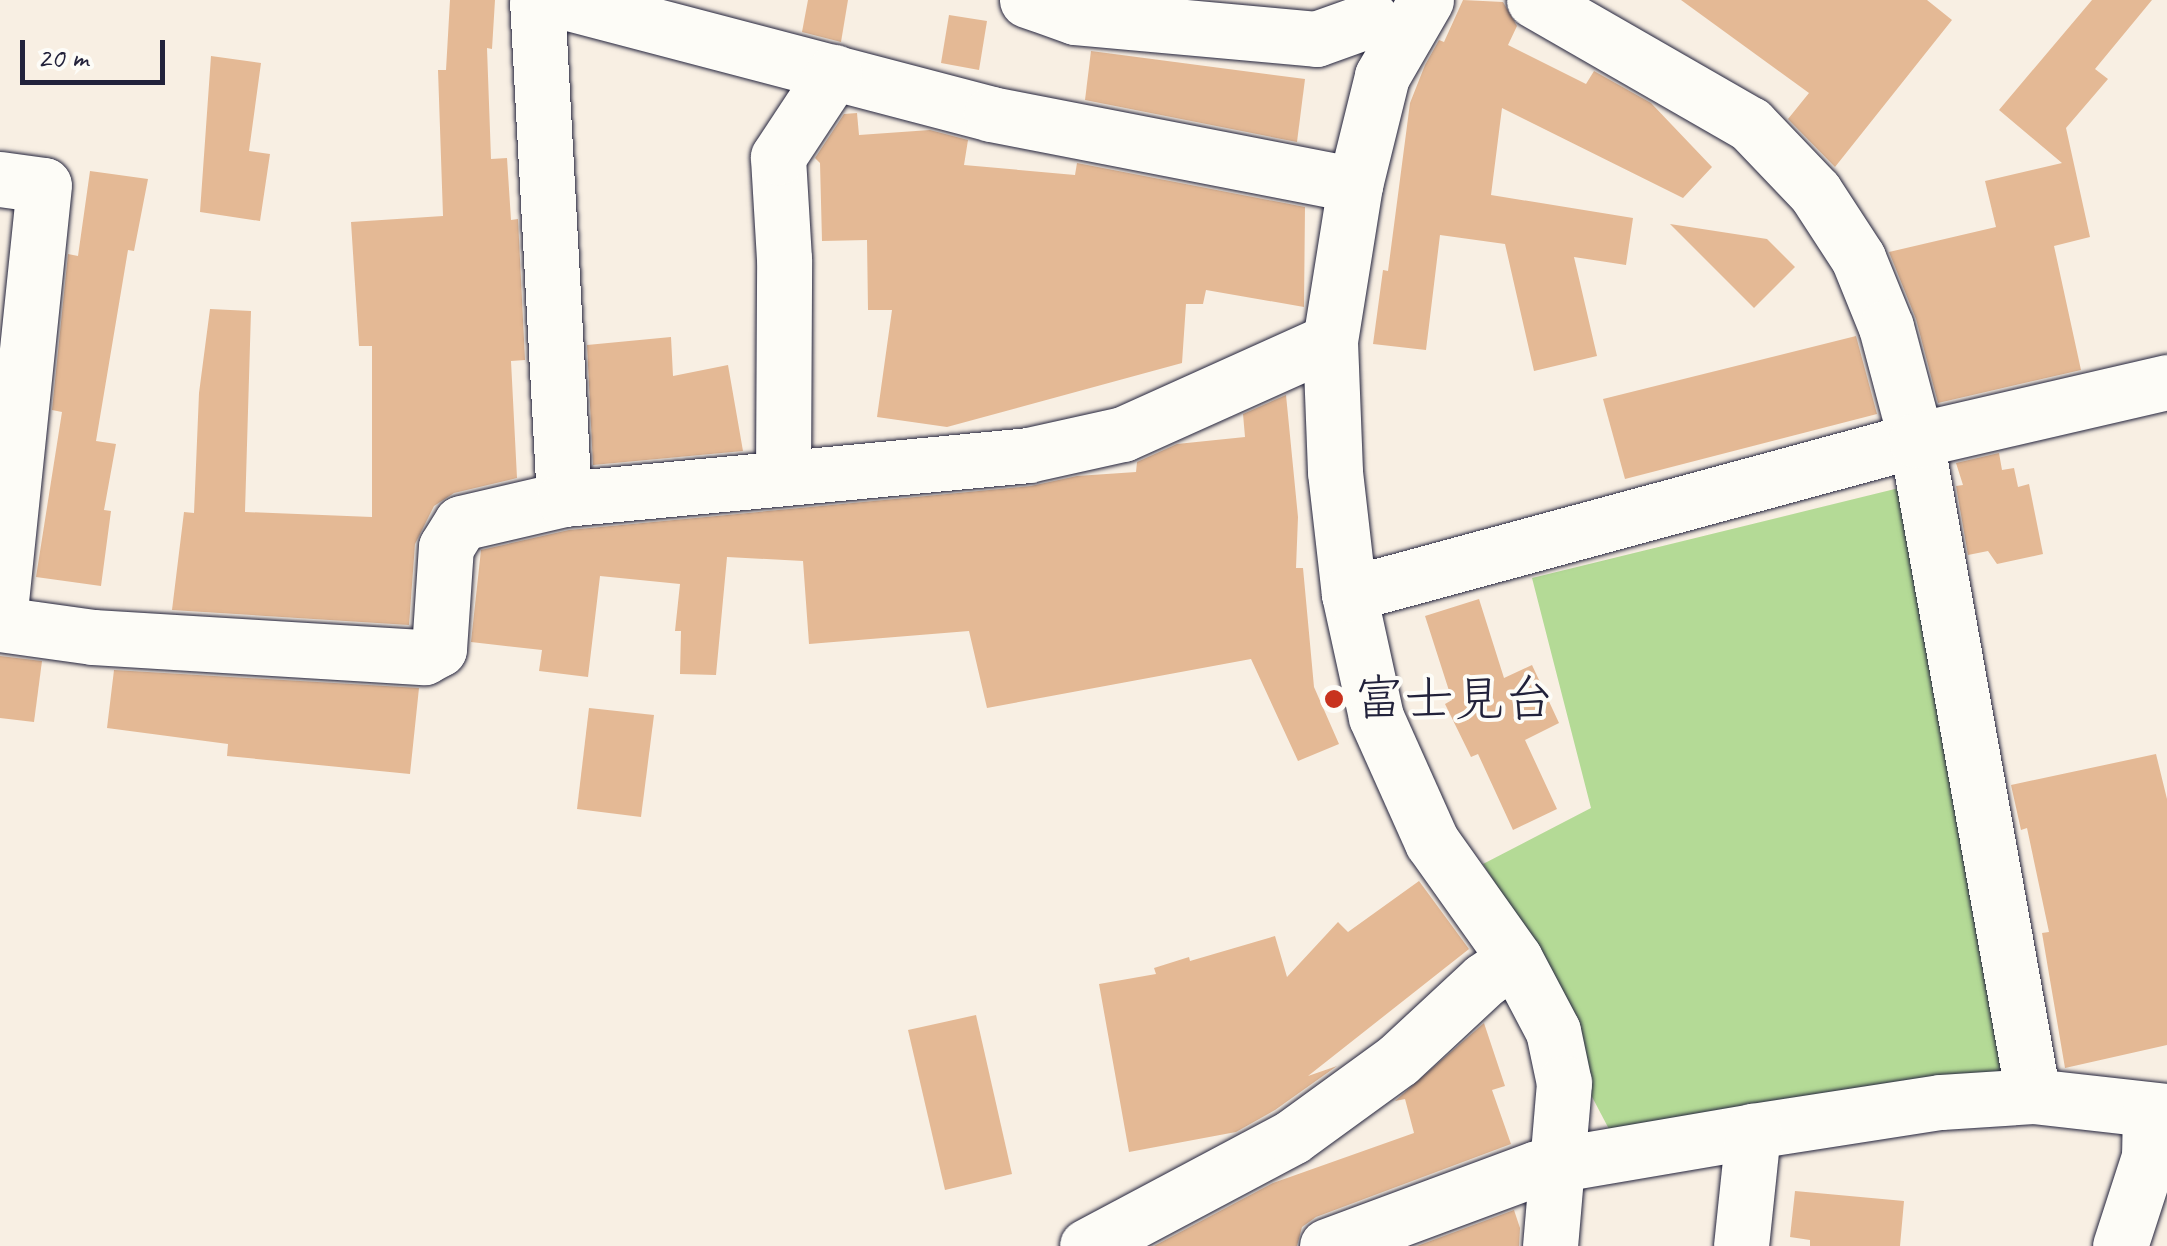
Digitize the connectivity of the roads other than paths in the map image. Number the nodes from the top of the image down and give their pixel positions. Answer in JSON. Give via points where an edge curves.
{"nodes":[{"id":1,"x":537,"y":0,"type":"edge"},
{"id":2,"x":557,"y":0,"type":"edge"},
{"id":3,"x":1027,"y":0,"type":"edge"},
{"id":4,"x":1426,"y":0,"type":"edge"},
{"id":5,"x":1534,"y":0,"type":"edge"},
{"id":6,"x":1372,"y":10,"type":"edge"},
{"id":7,"x":834,"y":72,"type":"junction"},
{"id":8,"x":1382,"y":76,"type":"junction"},
{"id":9,"x":0,"y":178,"type":"edge"},
{"id":10,"x":1355,"y":185,"type":"junction"},
{"id":11,"x":1330,"y":342,"type":"junction"},
{"id":12,"x":2167,"y":382,"type":"edge"},
{"id":13,"x":1916,"y":440,"type":"junction"},
{"id":14,"x":782,"y":478,"type":"junction"},
{"id":15,"x":564,"y":498,"type":"junction"},
{"id":16,"x":1349,"y":594,"type":"junction"},
{"id":17,"x":0,"y":613,"type":"edge"},
{"id":18,"x":0,"y":624,"type":"edge"},
{"id":19,"x":1515,"y":959,"type":"junction"},
{"id":20,"x":2033,"y":1096,"type":"junction"},
{"id":21,"x":2158,"y":1110,"type":"edge"},
{"id":22,"x":1753,"y":1131,"type":"junction"},
{"id":23,"x":1560,"y":1165,"type":"junction"},
{"id":24,"x":1088,"y":1246,"type":"edge"},
{"id":25,"x":1327,"y":1246,"type":"edge"},
{"id":26,"x":1550,"y":1246,"type":"edge"},
{"id":27,"x":1740,"y":1246,"type":"edge"},
{"id":28,"x":2120,"y":1246,"type":"edge"}],
"edges":[{"from":1,"to":15,"type":"street"},
{"from":2,"to":7,"type":"street"},
{"from":3,"to":6,"type":"street","via":[[1075,16],[1316,39]]},
{"from":4,"to":8,"type":"street"},
{"from":5,"to":13,"type":"street","via":[[1750,124],[1815,192],[1858,258],[1886,328]]},
{"from":6,"to":8,"type":"street"},
{"from":7,"to":10,"type":"street","via":[[990,114]]},
{"from":7,"to":14,"type":"street","via":[[778,157]]},
{"from":8,"to":10,"type":"street"},
{"from":9,"to":17,"type":"street","via":[[44,185]]},
{"from":10,"to":11,"type":"street"},
{"from":11,"to":14,"type":"street","via":[[1124,434],[1028,455]]},
{"from":11,"to":16,"type":"street","via":[[1334,472]]},
{"from":12,"to":13,"type":"street"},
{"from":13,"to":16,"type":"street"},
{"from":13,"to":20,"type":"street"},
{"from":14,"to":15,"type":"street"},
{"from":15,"to":18,"type":"street","via":[[461,523],[446,546],[439,649],[424,657]]},
{"from":16,"to":19,"type":"street","via":[[1376,717],[1432,842]]},
{"from":19,"to":23,"type":"street","via":[[1546,1017],[1564,1083]]},
{"from":19,"to":24,"type":"street","via":[[1398,1060],[1292,1137]]},
{"from":20,"to":21,"type":"street"},
{"from":20,"to":22,"type":"street","via":[[1941,1102]]},
{"from":21,"to":28,"type":"street"},
{"from":22,"to":23,"type":"street"},
{"from":22,"to":27,"type":"street"},
{"from":23,"to":25,"type":"street"},
{"from":23,"to":26,"type":"street"}]}
